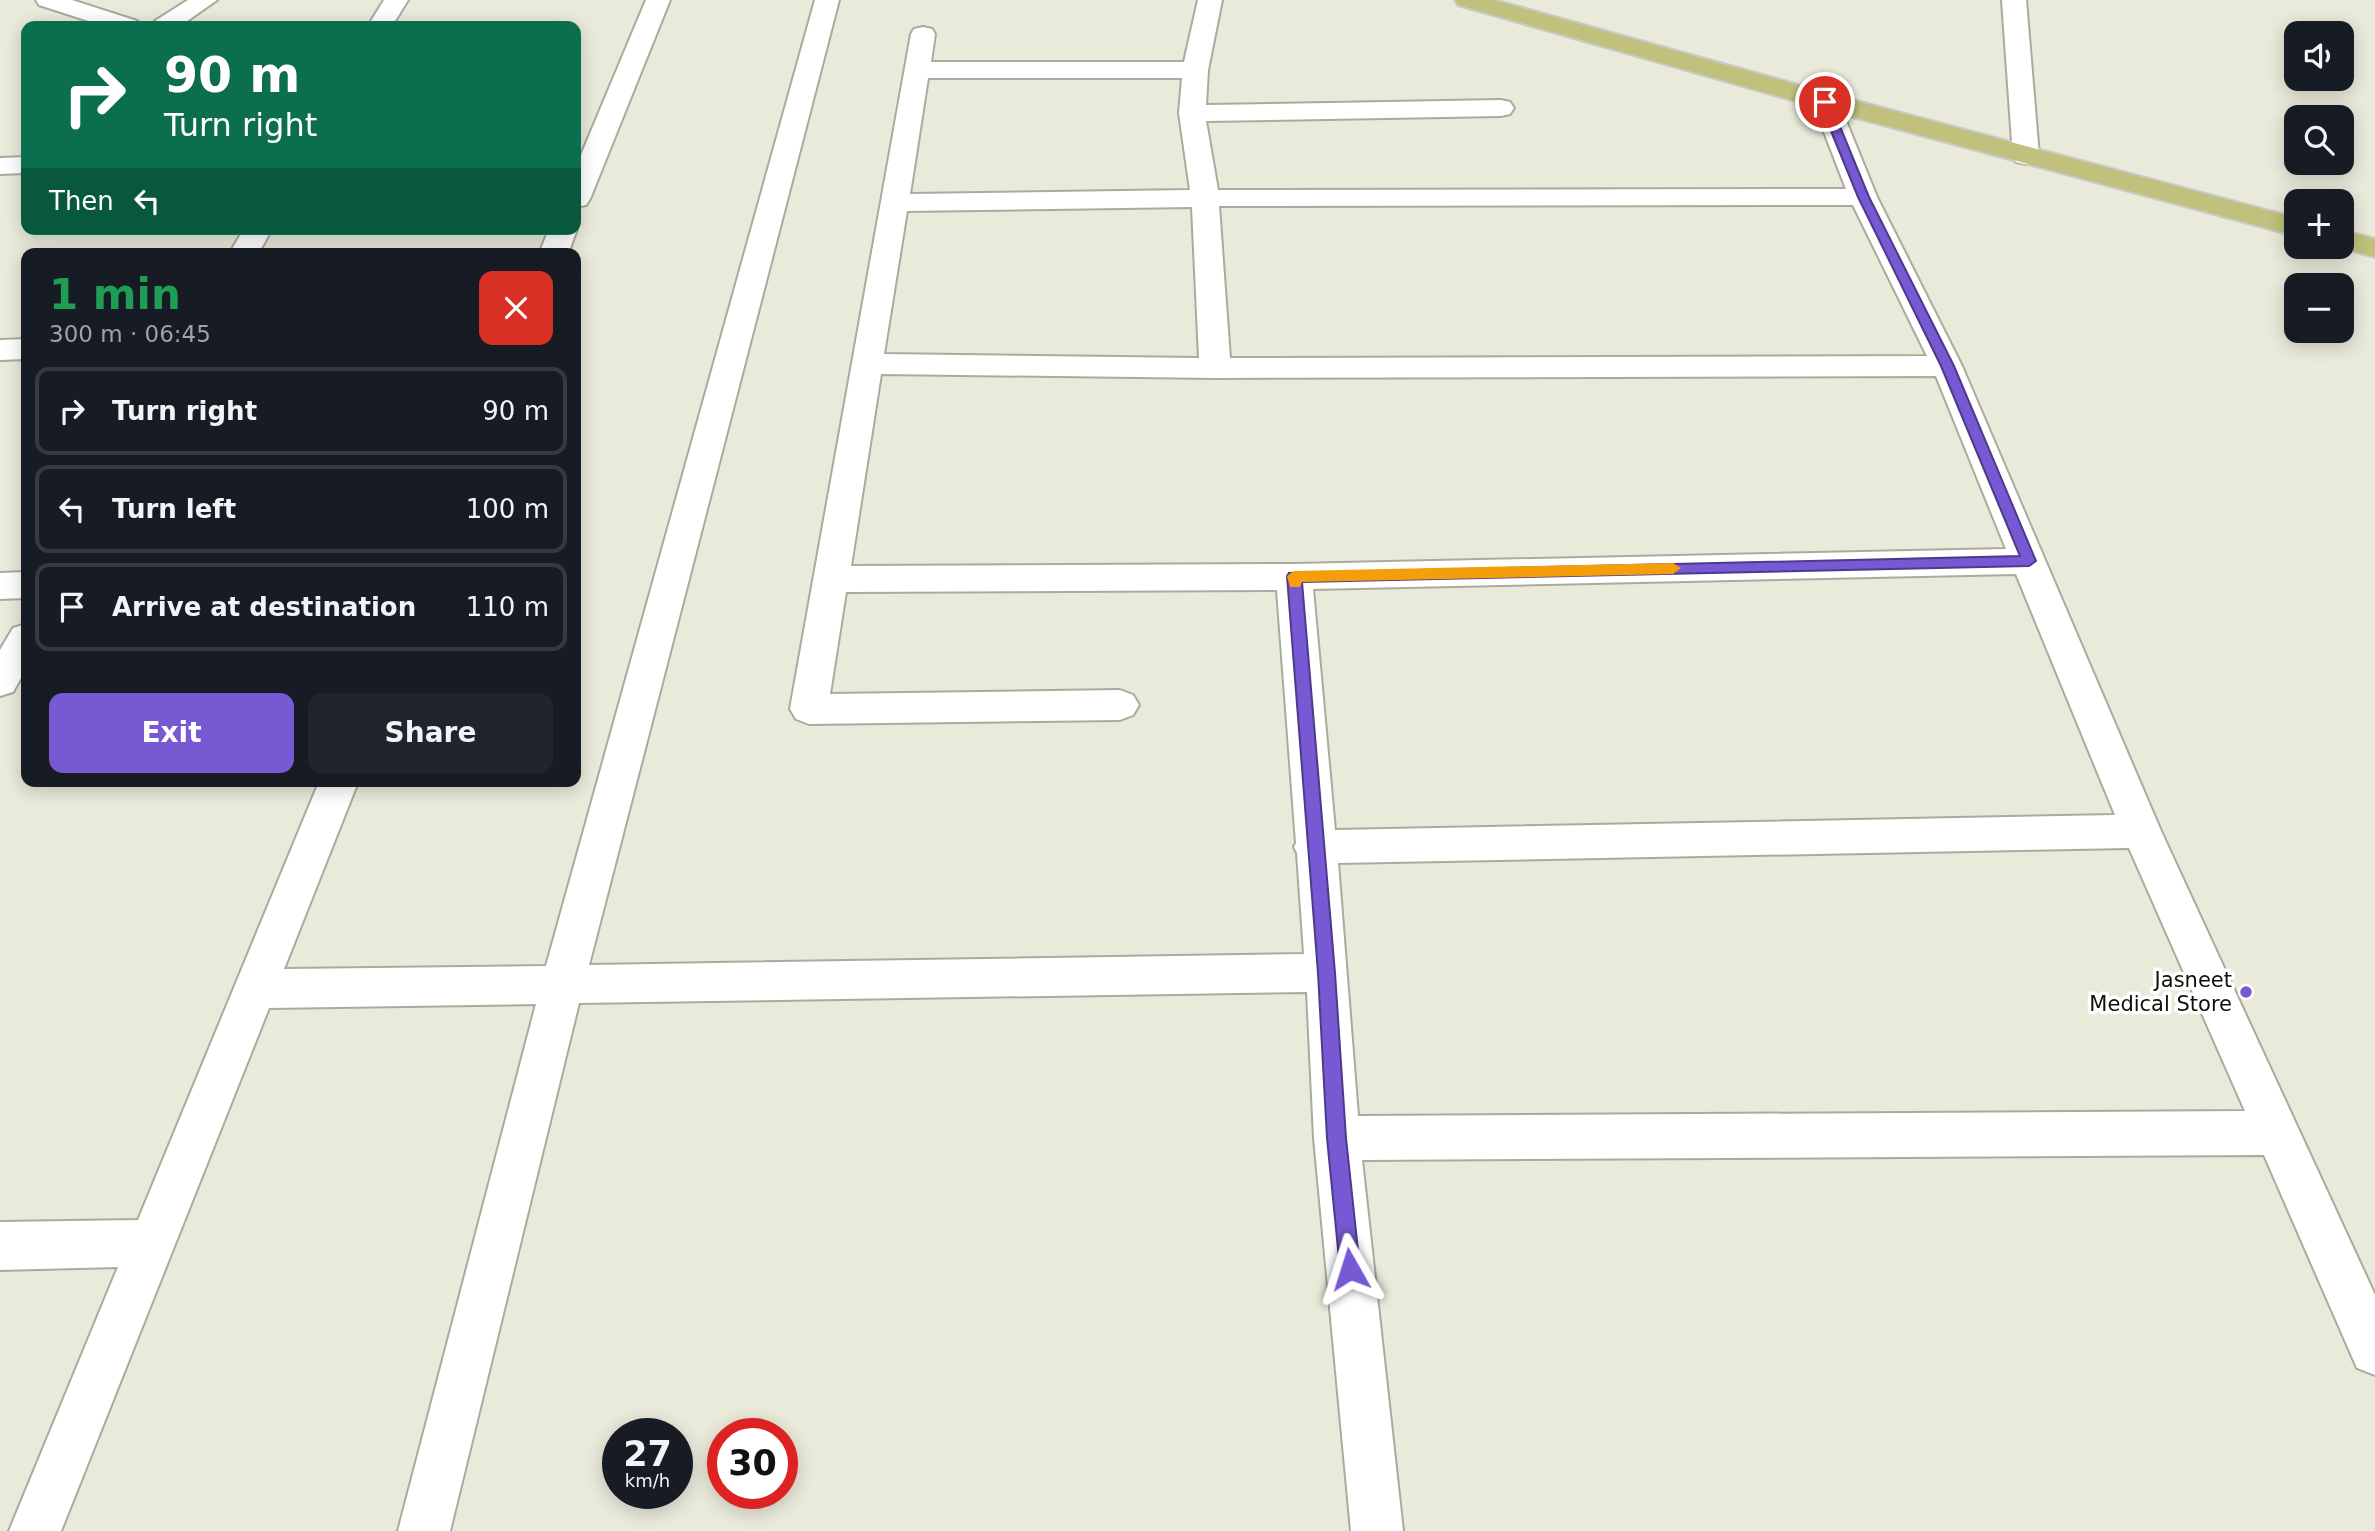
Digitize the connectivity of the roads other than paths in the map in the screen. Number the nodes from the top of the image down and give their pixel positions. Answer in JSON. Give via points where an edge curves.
{"nodes":[{"id":1,"x":48,"y":0,"type":"edge"},
{"id":2,"x":205,"y":0,"type":"edge"},
{"id":3,"x":396,"y":0,"type":"edge"},
{"id":4,"x":658,"y":0,"type":"edge"},
{"id":5,"x":827,"y":0,"type":"edge"},
{"id":6,"x":1210,"y":0,"type":"edge"},
{"id":7,"x":1467,"y":0,"type":"edge"},
{"id":8,"x":2014,"y":0,"type":"edge"},
{"id":9,"x":113,"y":21,"type":"edge"},
{"id":10,"x":172,"y":21,"type":"edge"},
{"id":11,"x":383,"y":21,"type":"edge"},
{"id":12,"x":923,"y":34,"type":"dead end"},
{"id":13,"x":917,"y":70,"type":"junction"},
{"id":14,"x":1195,"y":70,"type":"junction"},
{"id":15,"x":1825,"y":102,"type":"junction"},
{"id":16,"x":1501,"y":108,"type":"dead end"},
{"id":17,"x":1192,"y":113,"type":"junction"},
{"id":18,"x":2026,"y":156,"type":"junction"},
{"id":19,"x":21,"y":165,"type":"edge"},
{"id":20,"x":0,"y":166,"type":"edge"},
{"id":21,"x":581,"y":187,"type":"edge"},
{"id":22,"x":1863,"y":197,"type":"junction"},
{"id":23,"x":1205,"y":198,"type":"junction"},
{"id":24,"x":894,"y":203,"type":"junction"},
{"id":25,"x":2284,"y":224,"type":"edge"},
{"id":26,"x":2354,"y":242,"type":"edge"},
{"id":27,"x":2375,"y":248,"type":"edge"},
{"id":28,"x":21,"y":349,"type":"edge"},
{"id":29,"x":0,"y":350,"type":"edge"},
{"id":30,"x":867,"y":364,"type":"junction"},
{"id":31,"x":1947,"y":366,"type":"junction"},
{"id":32,"x":1215,"y":368,"type":"junction"},
{"id":33,"x":2029,"y":561,"type":"junction"},
{"id":34,"x":1294,"y":576,"type":"junction"},
{"id":35,"x":833,"y":579,"type":"junction"},
{"id":36,"x":21,"y":585,"type":"edge"},
{"id":37,"x":0,"y":586,"type":"edge"},
{"id":38,"x":21,"y":646,"type":"edge"},
{"id":39,"x":0,"y":682,"type":"edge"},
{"id":40,"x":1120,"y":705,"type":"dead end"},
{"id":41,"x":337,"y":787,"type":"edge"},
{"id":42,"x":2141,"y":831,"type":"junction"},
{"id":43,"x":1314,"y":847,"type":"junction"},
{"id":44,"x":1326,"y":973,"type":"junction"},
{"id":45,"x":562,"y":986,"type":"junction"},
{"id":46,"x":255,"y":989,"type":"junction"},
{"id":47,"x":2276,"y":1133,"type":"junction"},
{"id":48,"x":1337,"y":1138,"type":"junction"},
{"id":49,"x":152,"y":1243,"type":"junction"},
{"id":50,"x":0,"y":1246,"type":"edge"},
{"id":51,"x":2375,"y":1350,"type":"edge"},
{"id":52,"x":35,"y":1531,"type":"edge"},
{"id":53,"x":424,"y":1531,"type":"edge"},
{"id":54,"x":1377,"y":1531,"type":"edge"}],
"edges":[{"from":1,"to":9,"type":"street"},
{"from":2,"to":10,"type":"street"},
{"from":3,"to":11,"type":"street"},
{"from":4,"to":21,"type":"street"},
{"from":5,"to":45,"type":"street"},
{"from":6,"to":14,"type":"street"},
{"from":7,"to":15,"type":"main road"},
{"from":8,"to":18,"type":"street"},
{"from":12,"to":13,"type":"street"},
{"from":13,"to":14,"type":"street"},
{"from":13,"to":24,"type":"street"},
{"from":14,"to":17,"type":"street"},
{"from":15,"to":18,"type":"main road"},
{"from":15,"to":22,"type":"street"},
{"from":16,"to":17,"type":"street"},
{"from":17,"to":23,"type":"street"},
{"from":18,"to":25,"type":"main road"},
{"from":19,"to":20,"type":"street"},
{"from":22,"to":23,"type":"street"},
{"from":22,"to":31,"type":"street"},
{"from":23,"to":24,"type":"street"},
{"from":23,"to":32,"type":"street"},
{"from":24,"to":30,"type":"street"},
{"from":26,"to":27,"type":"main road"},
{"from":28,"to":29,"type":"street"},
{"from":30,"to":32,"type":"street"},
{"from":30,"to":35,"type":"street"},
{"from":31,"to":32,"type":"street"},
{"from":31,"to":33,"type":"street"},
{"from":33,"to":34,"type":"street"},
{"from":33,"to":42,"type":"street"},
{"from":34,"to":35,"type":"street"},
{"from":34,"to":43,"type":"street"},
{"from":35,"to":40,"type":"street","via":[[809,709]]},
{"from":36,"to":37,"type":"street"},
{"from":38,"to":39,"type":"street"},
{"from":41,"to":46,"type":"street"},
{"from":42,"to":43,"type":"street"},
{"from":42,"to":47,"type":"street"},
{"from":43,"to":44,"type":"street"},
{"from":44,"to":45,"type":"street"},
{"from":44,"to":48,"type":"street"},
{"from":45,"to":46,"type":"street"},
{"from":45,"to":53,"type":"street"},
{"from":46,"to":49,"type":"street"},
{"from":47,"to":48,"type":"street"},
{"from":47,"to":51,"type":"street"},
{"from":48,"to":54,"type":"street"},
{"from":49,"to":50,"type":"street"},
{"from":49,"to":52,"type":"street"}]}
